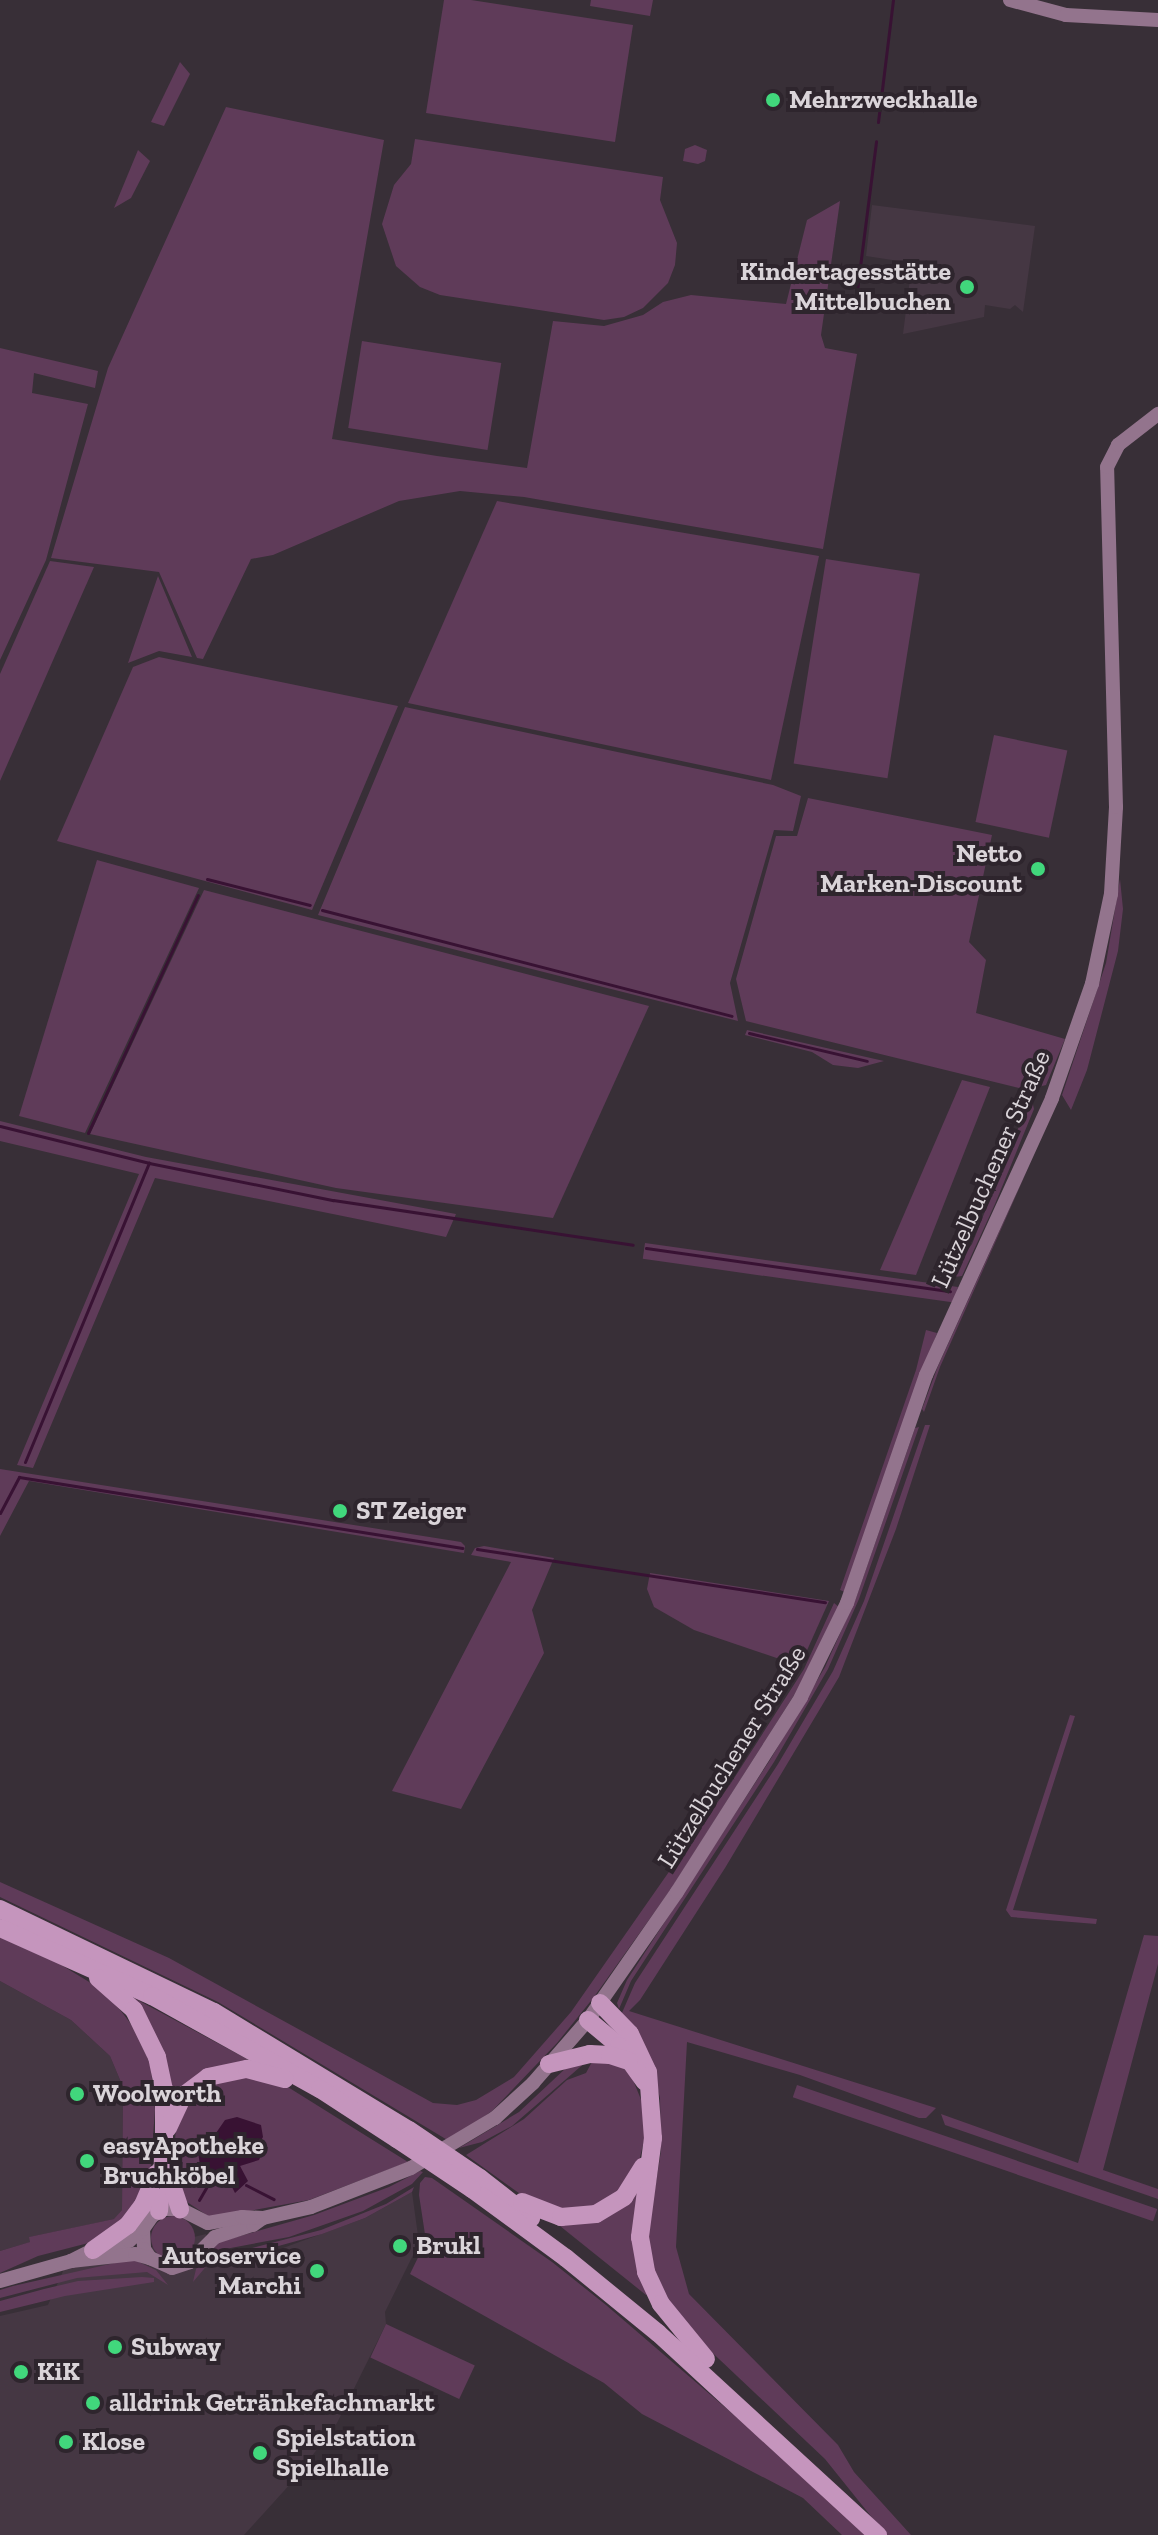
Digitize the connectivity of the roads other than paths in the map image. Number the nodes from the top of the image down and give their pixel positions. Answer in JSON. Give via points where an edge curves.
{"nodes":[{"id":1,"x":1010,"y":0,"type":"edge"},
{"id":2,"x":1158,"y":20,"type":"edge"},
{"id":3,"x":1158,"y":414,"type":"edge"},
{"id":4,"x":0,"y":1909,"type":"edge"},
{"id":5,"x":0,"y":1928,"type":"edge"},
{"id":6,"x":66,"y":1957,"type":"junction"},
{"id":7,"x":600,"y":2003,"type":"junction"},
{"id":8,"x":588,"y":2020,"type":"junction"},
{"id":9,"x":629,"y":2061,"type":"junction"},
{"id":10,"x":549,"y":2064,"type":"junction"},
{"id":11,"x":320,"y":2089,"type":"junction"},
{"id":12,"x":650,"y":2092,"type":"junction"},
{"id":13,"x":403,"y":2135,"type":"junction"},
{"id":14,"x":652,"y":2145,"type":"junction"},
{"id":15,"x":164,"y":2152,"type":"junction"},
{"id":16,"x":476,"y":2184,"type":"junction"},
{"id":17,"x":159,"y":2211,"type":"junction"},
{"id":18,"x":188,"y":2214,"type":"junction"},
{"id":19,"x":263,"y":2218,"type":"junction"},
{"id":20,"x":143,"y":2229,"type":"junction"},
{"id":21,"x":93,"y":2250,"type":"junction"},
{"id":22,"x":197,"y":2255,"type":"junction"},
{"id":23,"x":150,"y":2258,"type":"junction"},
{"id":24,"x":71,"y":2261,"type":"junction"},
{"id":25,"x":0,"y":2281,"type":"edge"},
{"id":26,"x":706,"y":2359,"type":"junction"},
{"id":27,"x":850,"y":2506,"type":"junction"},
{"id":28,"x":878,"y":2535,"type":"edge"}],
"edges":[{"from":1,"to":2,"type":"main road","via":[[1066,15]]},
{"from":3,"to":7,"type":"main road","name":"Lützelbuchener Straße","via":[[1118,445],[1107,467],[1116,729],[1114,856],[1100,955],[1073,1045],[926,1375],[829,1645],[748,1783]]},
{"from":4,"to":13,"type":"highway","via":[[214,2012]]},
{"from":5,"to":6,"type":"highway"},
{"from":6,"to":11,"type":"highway","via":[[152,1996]]},
{"from":6,"to":15,"type":"highway","via":[[122,1997],[146,2028],[162,2074]]},
{"from":7,"to":8,"type":"main road","name":"Lützelbuchener Straße"},
{"from":7,"to":12,"type":"highway","via":[[638,2046]]},
{"from":8,"to":9,"type":"highway"},
{"from":8,"to":10,"type":"main road","name":"Lützelbuchener Straße"},
{"from":9,"to":10,"type":"highway","via":[[590,2054]]},
{"from":9,"to":12,"type":"highway"},
{"from":10,"to":19,"type":"main road","name":"Lützelbuchener Straße","via":[[495,2118],[411,2168],[311,2207]]},
{"from":11,"to":13,"type":"highway"},
{"from":11,"to":15,"type":"highway","via":[[247,2069],[216,2074],[178,2103]]},
{"from":12,"to":14,"type":"highway"},
{"from":13,"to":16,"type":"highway","bridge":true},
{"from":14,"to":16,"type":"highway","via":[[631,2189],[615,2205],[588,2216],[561,2217]]},
{"from":14,"to":26,"type":"highway","via":[[640,2219],[642,2262],[661,2304]]},
{"from":15,"to":17,"type":"highway"},
{"from":15,"to":18,"type":"highway"},
{"from":15,"to":21,"type":"highway","via":[[134,2217]]},
{"from":16,"to":26,"type":"highway"},
{"from":16,"to":27,"type":"highway","via":[[627,2307]]},
{"from":17,"to":18,"type":"main road"},
{"from":17,"to":20,"type":"main road"},
{"from":18,"to":19,"type":"main road","via":[[208,2223]]},
{"from":18,"to":22,"type":"main road","via":[[202,2236]]},
{"from":19,"to":22,"type":"main road","via":[[220,2235]]},
{"from":20,"to":21,"type":"main road","via":[[129,2241]]},
{"from":20,"to":23,"type":"main road"},
{"from":21,"to":24,"type":"main road"},
{"from":22,"to":23,"type":"main road","via":[[172,2268]]},
{"from":23,"to":24,"type":"main road","via":[[135,2254]]},
{"from":24,"to":25,"type":"main road"},
{"from":26,"to":27,"type":"highway","via":[[826,2473]]},
{"from":27,"to":28,"type":"highway"}]}
